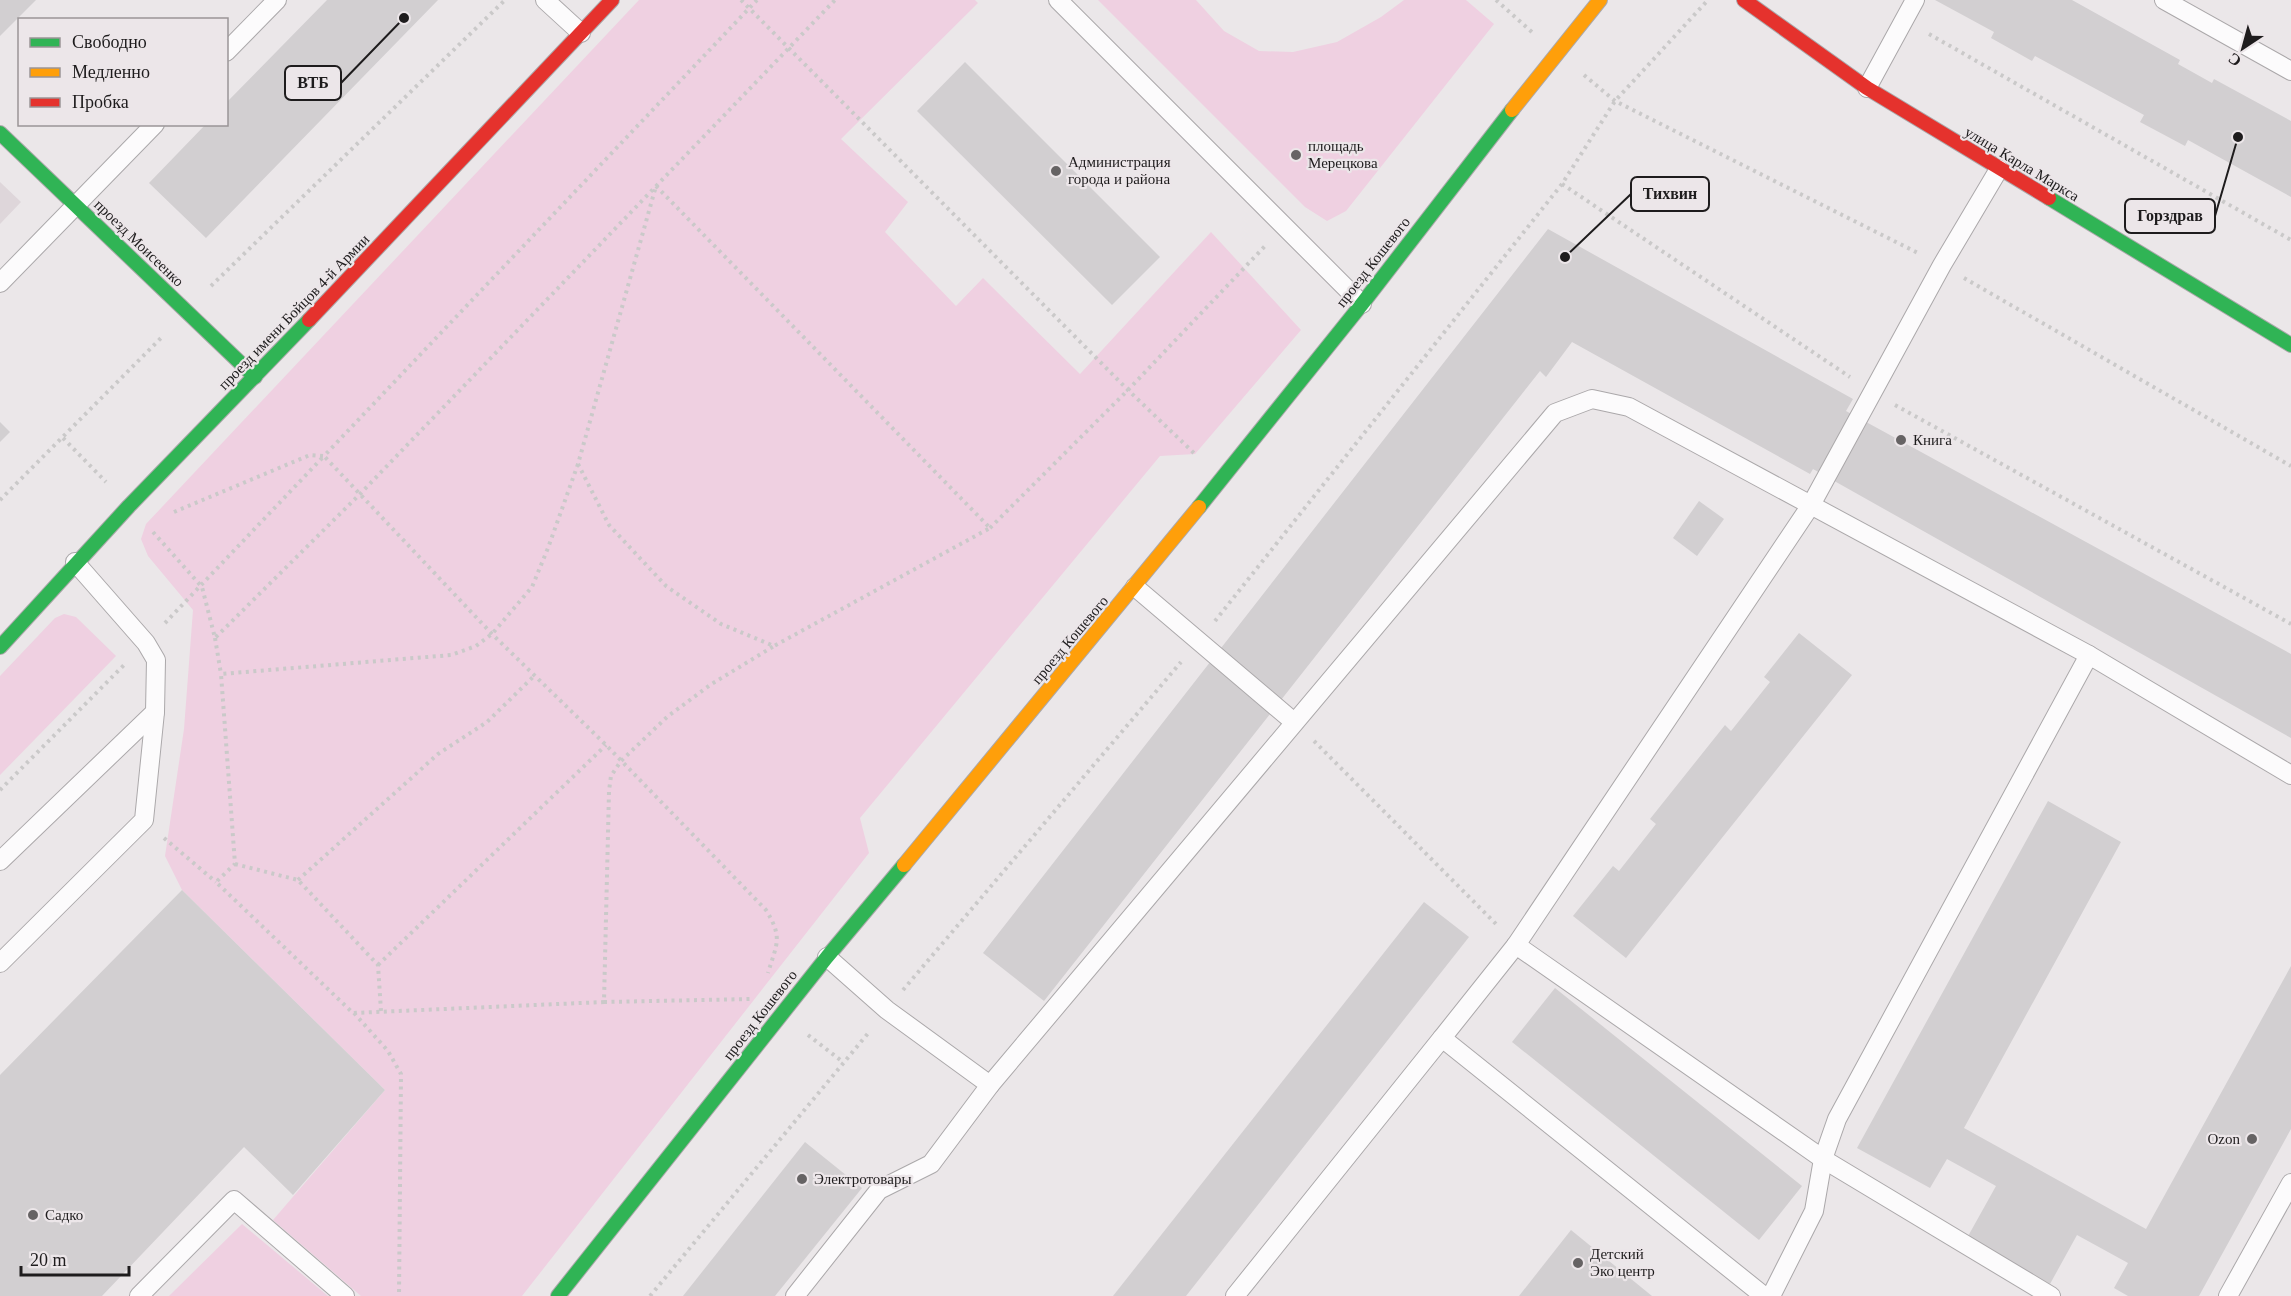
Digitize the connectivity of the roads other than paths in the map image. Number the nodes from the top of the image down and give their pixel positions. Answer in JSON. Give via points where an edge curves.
{"nodes":[{"id":1,"x":277,"y":0,"type":"edge"},
{"id":2,"x":545,"y":0,"type":"edge"},
{"id":3,"x":612,"y":0,"type":"edge"},
{"id":4,"x":1058,"y":0,"type":"edge"},
{"id":5,"x":1600,"y":0,"type":"edge"},
{"id":6,"x":1744,"y":0,"type":"edge"},
{"id":7,"x":1915,"y":0,"type":"edge"},
{"id":8,"x":2173,"y":2,"type":"edge"},
{"id":9,"x":581,"y":33,"type":"junction"},
{"id":10,"x":228,"y":49,"type":"edge"},
{"id":11,"x":2291,"y":71,"type":"edge"},
{"id":12,"x":1867,"y":88,"type":"junction"},
{"id":13,"x":153,"y":126,"type":"edge"},
{"id":14,"x":0,"y":133,"type":"edge"},
{"id":15,"x":1999,"y":169,"type":"junction"},
{"id":16,"x":77,"y":205,"type":"junction"},
{"id":17,"x":0,"y":283,"type":"edge"},
{"id":18,"x":1362,"y":304,"type":"junction"},
{"id":19,"x":2291,"y":345,"type":"edge"},
{"id":20,"x":255,"y":377,"type":"junction"},
{"id":21,"x":1811,"y":505,"type":"junction"},
{"id":22,"x":75,"y":562,"type":"junction"},
{"id":23,"x":1135,"y":587,"type":"junction"},
{"id":24,"x":0,"y":646,"type":"edge"},
{"id":25,"x":2089,"y":655,"type":"junction"},
{"id":26,"x":155,"y":712,"type":"junction"},
{"id":27,"x":1294,"y":722,"type":"junction"},
{"id":28,"x":2291,"y":775,"type":"edge"},
{"id":29,"x":0,"y":861,"type":"edge"},
{"id":30,"x":1516,"y":945,"type":"junction"},
{"id":31,"x":827,"y":957,"type":"junction"},
{"id":32,"x":0,"y":963,"type":"edge"},
{"id":33,"x":1442,"y":1038,"type":"junction"},
{"id":34,"x":990,"y":1085,"type":"junction"},
{"id":35,"x":1823,"y":1159,"type":"junction"},
{"id":36,"x":2291,"y":1183,"type":"edge"},
{"id":37,"x":139,"y":1296,"type":"edge"},
{"id":38,"x":345,"y":1296,"type":"edge"},
{"id":39,"x":558,"y":1296,"type":"edge"},
{"id":40,"x":795,"y":1296,"type":"edge"},
{"id":41,"x":1235,"y":1296,"type":"edge"},
{"id":42,"x":1764,"y":1296,"type":"edge"},
{"id":43,"x":1771,"y":1296,"type":"edge"},
{"id":44,"x":2051,"y":1296,"type":"edge"},
{"id":45,"x":2228,"y":1296,"type":"edge"}],
"edges":[{"from":1,"to":10,"type":"lane"},
{"from":2,"to":9,"type":"lane"},
{"from":3,"to":9,"type":"street","name":"проезд имени Бойцов 4-й Армии"},
{"from":4,"to":18,"type":"lane"},
{"from":5,"to":18,"type":"street","name":"проезд Кошевого"},
{"from":6,"to":12,"type":"street","name":"улица Карла Маркса"},
{"from":7,"to":12,"type":"lane"},
{"from":8,"to":11,"type":"lane"},
{"from":9,"to":20,"type":"street","name":"проезд имени Бойцов 4-й Армии"},
{"from":12,"to":15,"type":"street","name":"улица Карла Маркса"},
{"from":13,"to":16,"type":"lane"},
{"from":14,"to":16,"type":"street","name":"проезд Моисеенко"},
{"from":15,"to":19,"type":"street","name":"улица Карла Маркса"},
{"from":15,"to":21,"type":"lane"},
{"from":16,"to":17,"type":"lane"},
{"from":16,"to":20,"type":"street","name":"проезд Моисеенко"},
{"from":18,"to":23,"type":"street","name":"проезд Кошевого"},
{"from":20,"to":22,"type":"street","name":"проезд имени Бойцов 4-й Армии"},
{"from":21,"to":25,"type":"lane"},
{"from":21,"to":27,"type":"lane","via":[[1629,407],[1592,399],[1556,413]]},
{"from":21,"to":30,"type":"lane"},
{"from":22,"to":24,"type":"street","name":"проезд имени Бойцов 4-й Армии"},
{"from":22,"to":26,"type":"lane","via":[[146,643],[156,660]]},
{"from":23,"to":27,"type":"lane"},
{"from":23,"to":31,"type":"street","name":"проезд Кошевого"},
{"from":25,"to":28,"type":"lane"},
{"from":25,"to":35,"type":"lane","via":[[1837,1119]]},
{"from":26,"to":29,"type":"lane"},
{"from":26,"to":32,"type":"lane","via":[[144,820]]},
{"from":27,"to":34,"type":"lane"},
{"from":30,"to":33,"type":"lane"},
{"from":30,"to":35,"type":"lane"},
{"from":31,"to":34,"type":"lane","via":[[887,1010]]},
{"from":31,"to":39,"type":"street","name":"проезд Кошевого"},
{"from":33,"to":41,"type":"lane"},
{"from":33,"to":42,"type":"lane"},
{"from":34,"to":40,"type":"lane","via":[[931,1164],[879,1190]]},
{"from":35,"to":43,"type":"lane","via":[[1814,1211]]},
{"from":35,"to":44,"type":"lane"},
{"from":36,"to":45,"type":"lane"},
{"from":37,"to":38,"type":"lane","via":[[234,1200]]}]}
